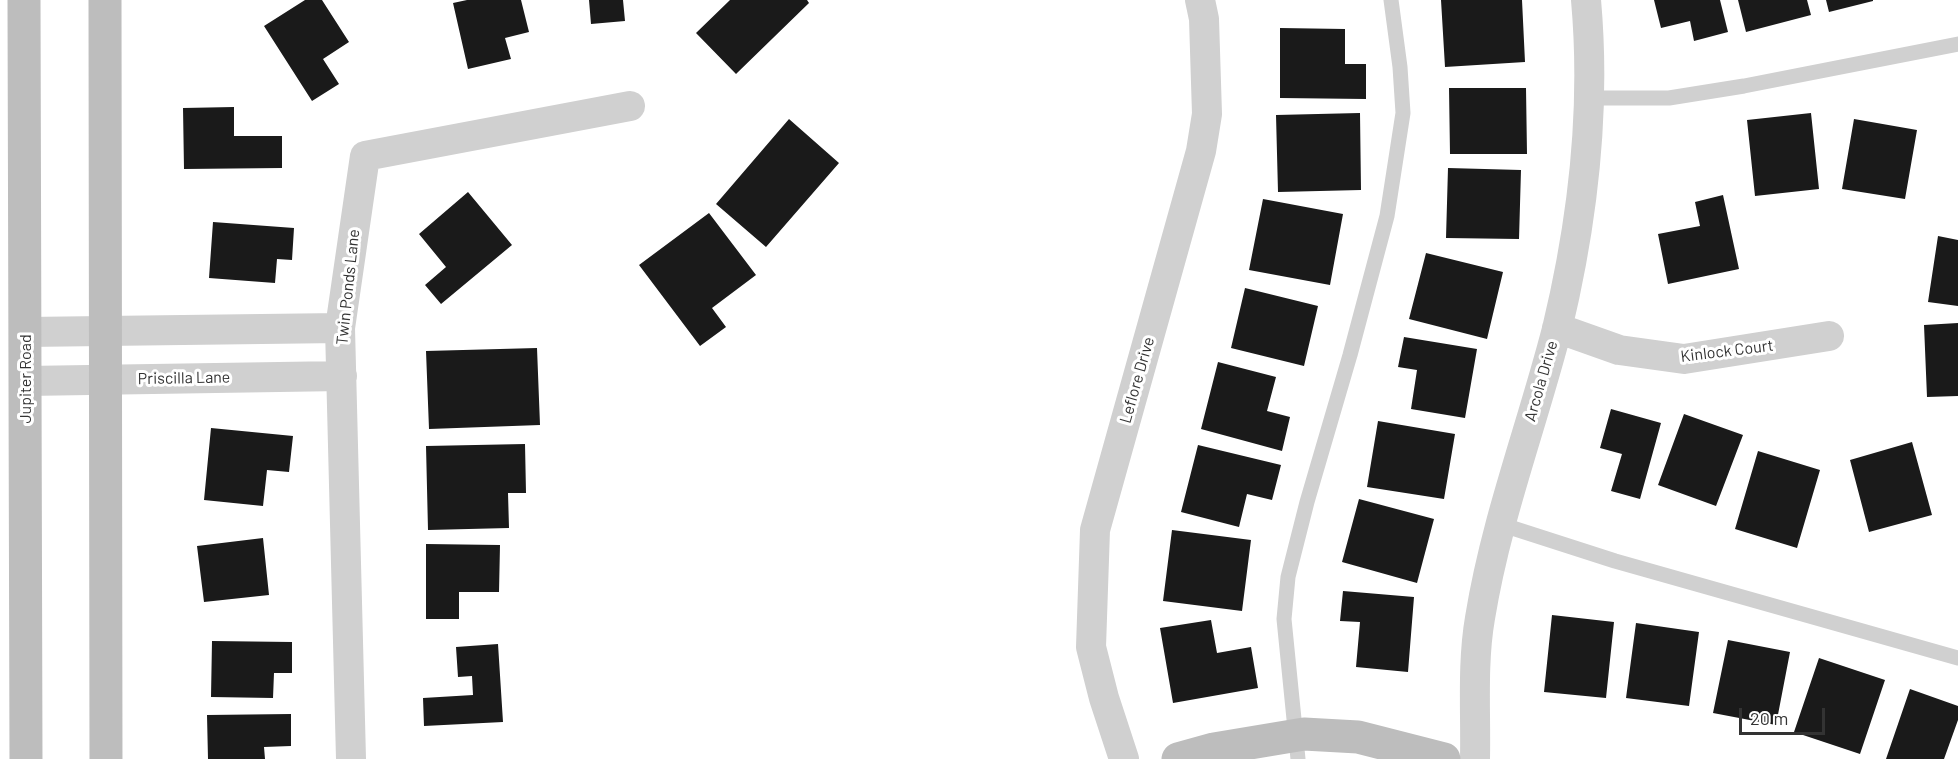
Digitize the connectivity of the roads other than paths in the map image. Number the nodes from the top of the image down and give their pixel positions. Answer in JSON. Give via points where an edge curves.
{"nodes":[{"id":1,"x":24,"y":0,"type":"edge"},
{"id":2,"x":105,"y":0,"type":"edge"},
{"id":3,"x":1200,"y":0,"type":"edge"},
{"id":4,"x":1391,"y":0,"type":"edge"},
{"id":5,"x":1586,"y":0,"type":"edge"},
{"id":6,"x":1958,"y":44,"type":"edge"},
{"id":7,"x":1589,"y":98,"type":"junction"},
{"id":8,"x":630,"y":106,"type":"dead end"},
{"id":9,"x":340,"y":328,"type":"junction"},
{"id":10,"x":1557,"y":328,"type":"junction"},
{"id":11,"x":106,"y":330,"type":"junction"},
{"id":12,"x":26,"y":333,"type":"junction"},
{"id":13,"x":1829,"y":336,"type":"dead end"},
{"id":14,"x":342,"y":376,"type":"junction"},
{"id":15,"x":107,"y":379,"type":"junction"},
{"id":16,"x":26,"y":381,"type":"junction"},
{"id":17,"x":1500,"y":524,"type":"junction"},
{"id":18,"x":1958,"y":658,"type":"edge"},
{"id":19,"x":1296,"y":747,"type":"edge"},
{"id":20,"x":26,"y":759,"type":"edge"},
{"id":21,"x":106,"y":759,"type":"edge"},
{"id":22,"x":351,"y":759,"type":"edge"},
{"id":23,"x":1124,"y":759,"type":"edge"},
{"id":24,"x":1178,"y":759,"type":"edge"},
{"id":25,"x":1444,"y":759,"type":"edge"},
{"id":26,"x":1475,"y":759,"type":"edge"}],
"edges":[{"from":1,"to":12,"type":"main road","name":"Jupiter Road"},
{"from":2,"to":11,"type":"main road"},
{"from":3,"to":23,"type":"street","name":"Leflore Drive","via":[[1207,114],[1201,151],[1095,530],[1091,647]]},
{"from":4,"to":19,"type":"lane","via":[[1403,113],[1387,216],[1288,577],[1284,619]]},
{"from":5,"to":7,"type":"street","name":"Arcola Drive"},
{"from":6,"to":7,"type":"lane","via":[[1669,98]]},
{"from":7,"to":10,"type":"street","name":"Arcola Drive","via":[[1582,202]]},
{"from":8,"to":9,"type":"street","name":"Twin Ponds Lane","via":[[365,156]]},
{"from":9,"to":11,"type":"street"},
{"from":9,"to":14,"type":"street","name":"Twin Ponds Lane"},
{"from":10,"to":13,"type":"street","name":"Kinlock Court","via":[[1619,350],[1684,359]]},
{"from":10,"to":17,"type":"street","name":"Arcola Drive"},
{"from":11,"to":12,"type":"street"},
{"from":11,"to":15,"type":"main road"},
{"from":12,"to":16,"type":"main road","name":"Jupiter Road"},
{"from":14,"to":15,"type":"street","name":"Priscilla Lane"},
{"from":14,"to":22,"type":"street","name":"Twin Ponds Lane"},
{"from":15,"to":16,"type":"street","name":"Priscilla Lane"},
{"from":15,"to":21,"type":"main road"},
{"from":16,"to":20,"type":"main road","name":"Jupiter Road"},
{"from":17,"to":18,"type":"lane","via":[[1626,564]]},
{"from":17,"to":26,"type":"street","name":"Arcola Drive","via":[[1480,620]]},
{"from":19,"to":24,"type":"main road","via":[[1214,749]]},
{"from":19,"to":25,"type":"main road","via":[[1304,734],[1358,737]]}]}
